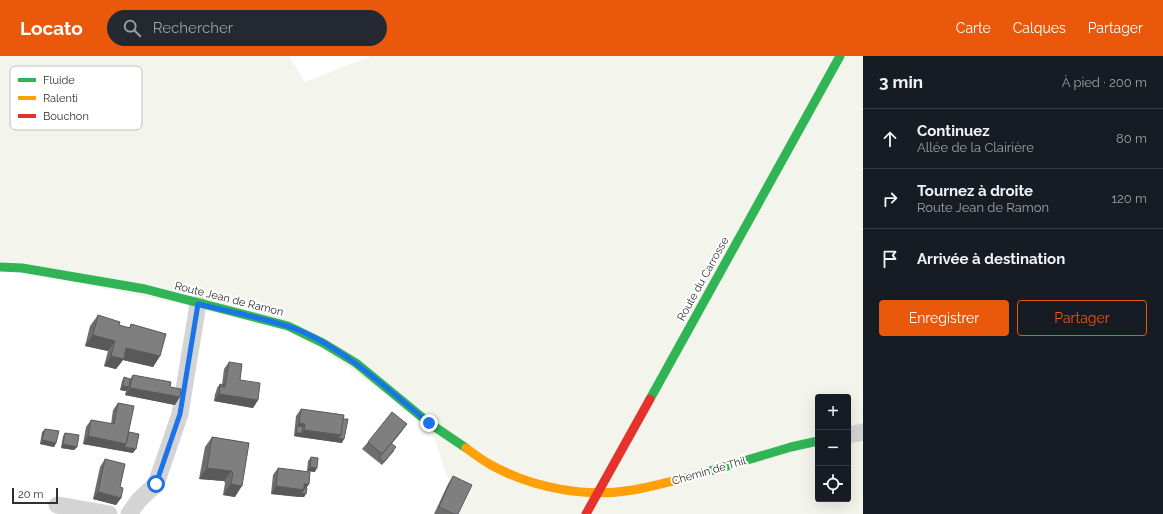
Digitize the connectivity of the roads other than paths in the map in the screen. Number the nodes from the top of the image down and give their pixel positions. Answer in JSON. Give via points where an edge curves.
{"nodes":[{"id":1,"x":840,"y":56,"type":"edge"},
{"id":2,"x":0,"y":267,"type":"edge"},
{"id":3,"x":198,"y":304,"type":"junction"},
{"id":4,"x":863,"y":432,"type":"edge"},
{"id":5,"x":851,"y":434,"type":"edge"},
{"id":6,"x":815,"y":442,"type":"edge"},
{"id":7,"x":598,"y":493,"type":"junction"},
{"id":8,"x":57,"y":504,"type":"dead end"},
{"id":9,"x":109,"y":514,"type":"edge"},
{"id":10,"x":129,"y":514,"type":"edge"},
{"id":11,"x":586,"y":514,"type":"edge"}],
"edges":[{"from":1,"to":7,"type":"street","name":"Route du Carrosse"},
{"from":2,"to":3,"type":"street","name":"Route Jean de Ramon","via":[[22,268],[145,289]]},
{"from":3,"to":7,"type":"street","name":"Route Jean de Ramon","via":[[288,326],[323,344],[356,363],[429,423],[504,472],[550,487]]},
{"from":3,"to":10,"type":"street","via":[[180,414],[156,484]]},
{"from":4,"to":5,"type":"street"},
{"from":6,"to":7,"type":"street","name":"Chemin de Thil","via":[[664,484]]},
{"from":7,"to":11,"type":"street","name":"Route du Carrosse"},
{"from":8,"to":9,"type":"street"}]}
